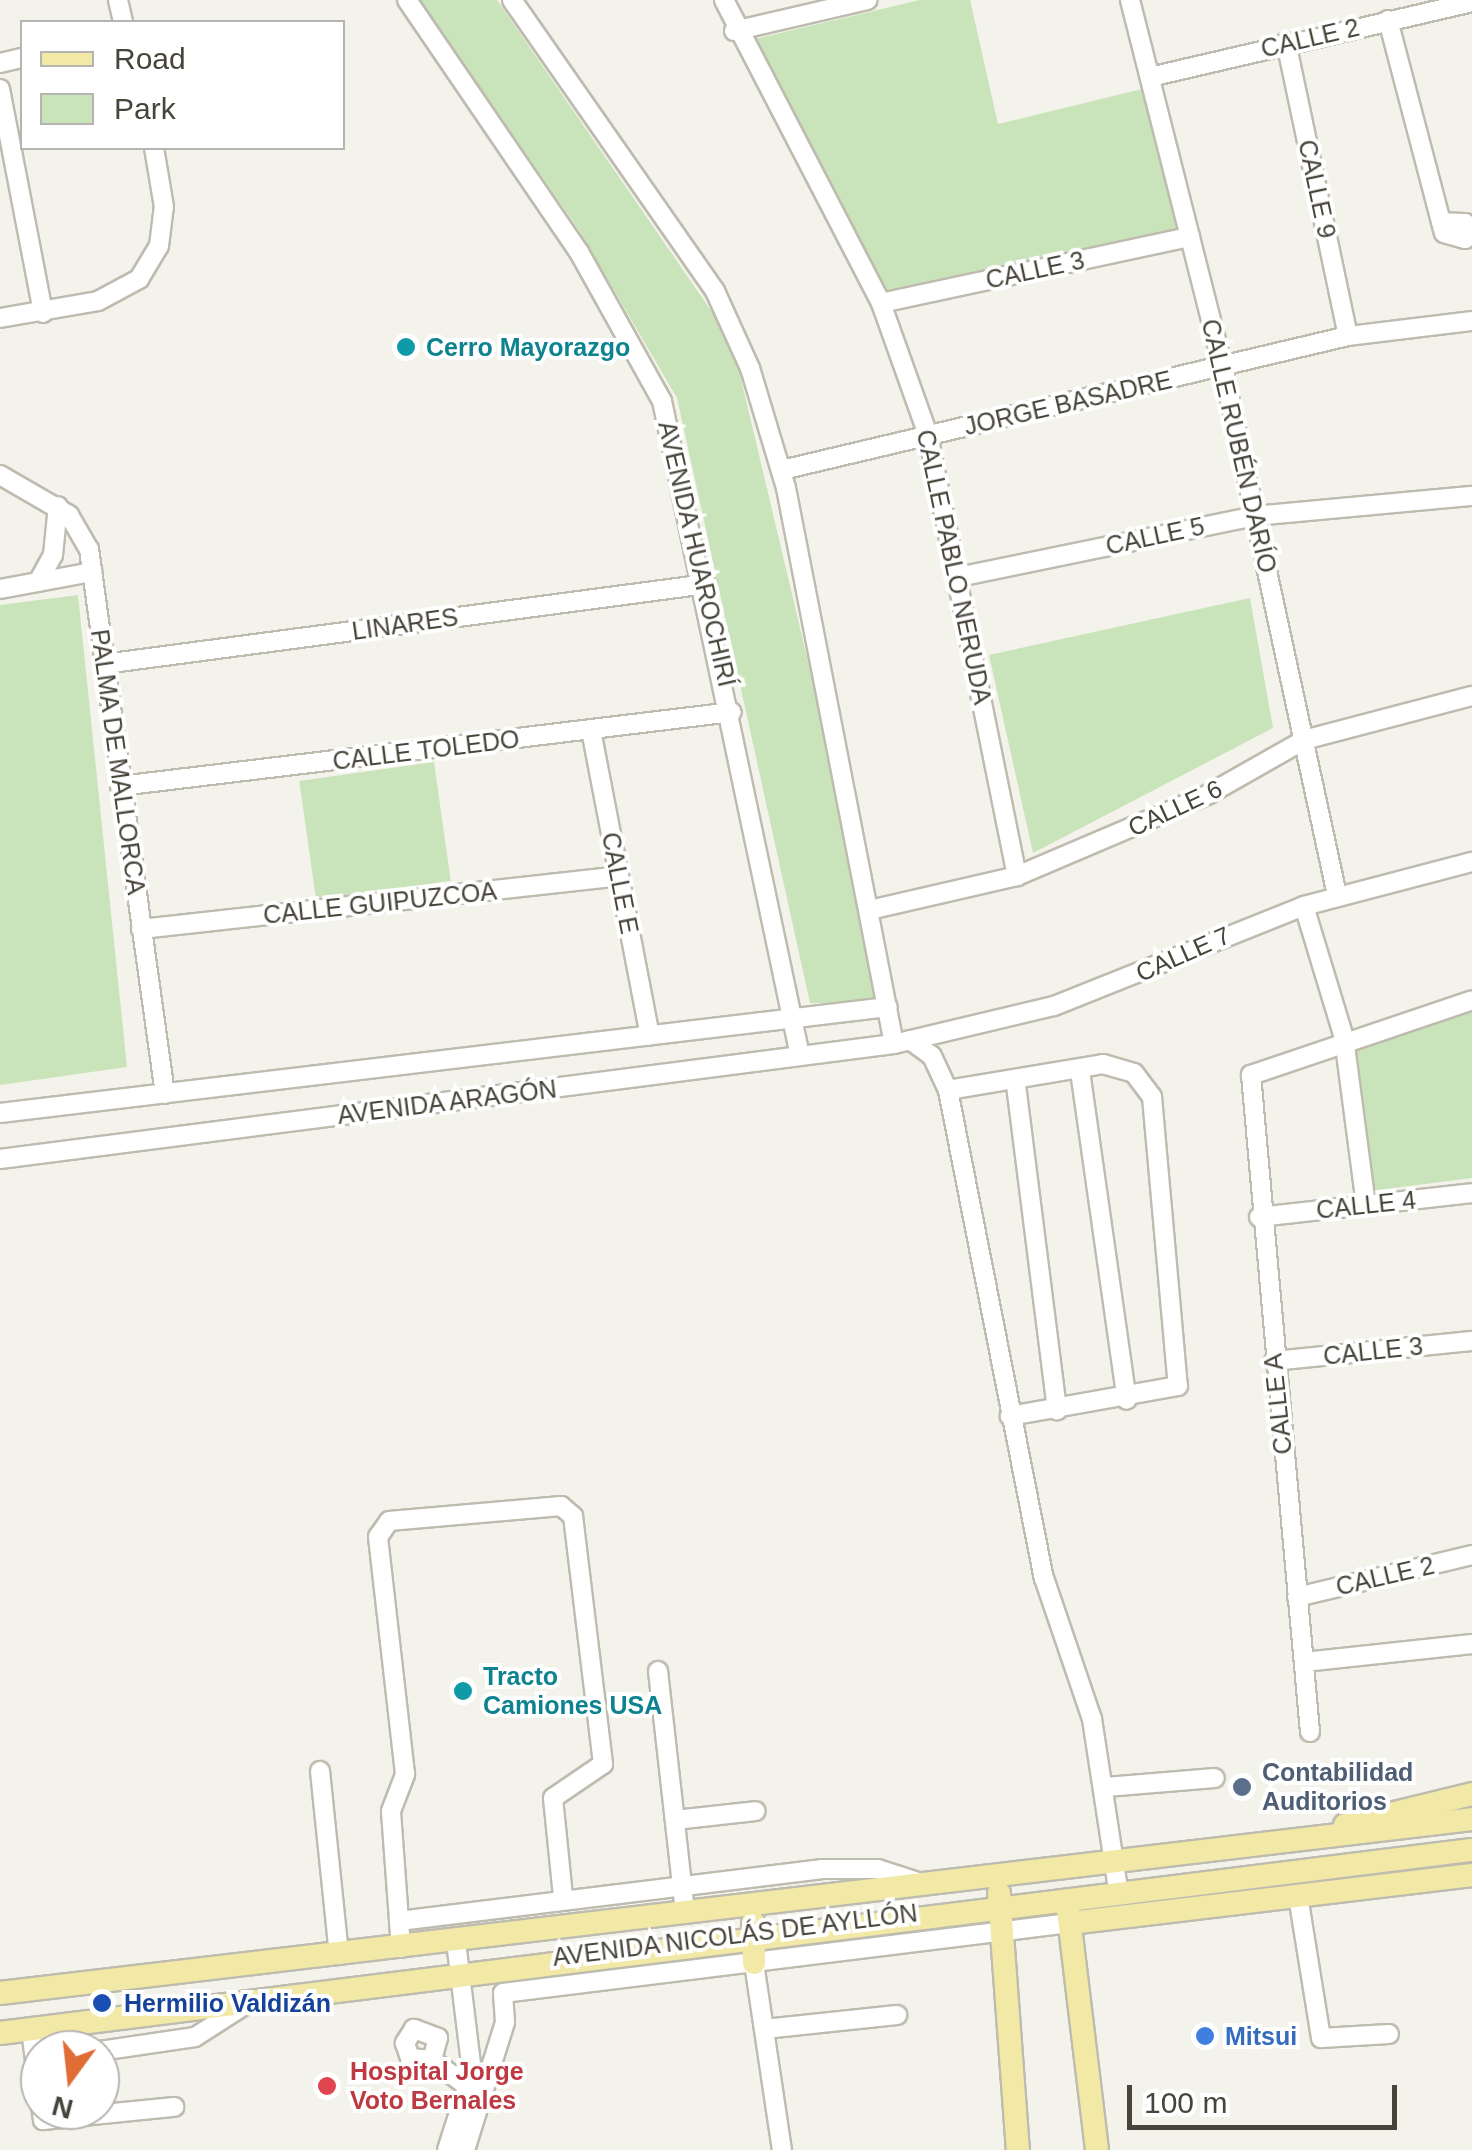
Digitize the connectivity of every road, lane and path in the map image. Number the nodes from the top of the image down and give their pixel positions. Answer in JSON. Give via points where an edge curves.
{"nodes":[{"id":1,"x":407,"y":0,"type":"edge"},
{"id":2,"x":512,"y":0,"type":"edge"},
{"id":3,"x":724,"y":0,"type":"edge"},
{"id":4,"x":867,"y":0,"type":"edge"},
{"id":5,"x":1130,"y":0,"type":"edge"},
{"id":6,"x":1472,"y":2,"type":"edge"},
{"id":7,"x":1388,"y":20,"type":"junction"},
{"id":8,"x":734,"y":31,"type":"junction"},
{"id":9,"x":1286,"y":42,"type":"junction"},
{"id":10,"x":1150,"y":78,"type":"junction"},
{"id":11,"x":0,"y":89,"type":"edge"},
{"id":12,"x":154,"y":150,"type":"edge"},
{"id":13,"x":1441,"y":222,"type":"dead end"},
{"id":14,"x":1190,"y":237,"type":"junction"},
{"id":15,"x":881,"y":304,"type":"junction"},
{"id":16,"x":43,"y":312,"type":"junction"},
{"id":17,"x":0,"y":318,"type":"edge"},
{"id":18,"x":1472,"y":320,"type":"edge"},
{"id":19,"x":1348,"y":336,"type":"junction"},
{"id":20,"x":1223,"y":366,"type":"junction"},
{"id":21,"x":928,"y":436,"type":"junction"},
{"id":22,"x":782,"y":470,"type":"junction"},
{"id":23,"x":0,"y":475,"type":"edge"},
{"id":24,"x":1472,"y":496,"type":"edge"},
{"id":25,"x":58,"y":506,"type":"junction"},
{"id":26,"x":1255,"y":516,"type":"junction"},
{"id":27,"x":92,"y":572,"type":"junction"},
{"id":28,"x":958,"y":576,"type":"junction"},
{"id":29,"x":38,"y":582,"type":"junction"},
{"id":30,"x":707,"y":584,"type":"junction"},
{"id":31,"x":0,"y":589,"type":"edge"},
{"id":32,"x":104,"y":664,"type":"junction"},
{"id":33,"x":1472,"y":696,"type":"edge"},
{"id":34,"x":732,"y":712,"type":"junction"},
{"id":35,"x":591,"y":730,"type":"junction"},
{"id":36,"x":1304,"y":740,"type":"junction"},
{"id":37,"x":120,"y":786,"type":"junction"},
{"id":38,"x":1472,"y":862,"type":"edge"},
{"id":39,"x":619,"y":876,"type":"junction"},
{"id":40,"x":1017,"y":876,"type":"junction"},
{"id":41,"x":1338,"y":895,"type":"junction"},
{"id":42,"x":1304,"y":906,"type":"junction"},
{"id":43,"x":874,"y":909,"type":"junction"},
{"id":44,"x":141,"y":930,"type":"junction"},
{"id":45,"x":1472,"y":1000,"type":"edge"},
{"id":46,"x":888,"y":1007,"type":"junction"},
{"id":47,"x":792,"y":1018,"type":"junction"},
{"id":48,"x":650,"y":1035,"type":"junction"},
{"id":49,"x":1344,"y":1038,"type":"junction"},
{"id":50,"x":902,"y":1042,"type":"junction"},
{"id":51,"x":800,"y":1056,"type":"junction"},
{"id":52,"x":1080,"y":1071,"type":"junction"},
{"id":53,"x":1016,"y":1085,"type":"junction"},
{"id":54,"x":948,"y":1090,"type":"junction"},
{"id":55,"x":165,"y":1094,"type":"junction"},
{"id":56,"x":0,"y":1113,"type":"edge"},
{"id":57,"x":0,"y":1159,"type":"edge"},
{"id":58,"x":1472,"y":1193,"type":"edge"},
{"id":59,"x":1366,"y":1206,"type":"junction"},
{"id":60,"x":1259,"y":1217,"type":"junction"},
{"id":61,"x":1472,"y":1341,"type":"edge"},
{"id":62,"x":1274,"y":1361,"type":"junction"},
{"id":63,"x":1126,"y":1400,"type":"junction"},
{"id":64,"x":1057,"y":1410,"type":"junction"},
{"id":65,"x":1010,"y":1416,"type":"junction"},
{"id":66,"x":1472,"y":1555,"type":"edge"},
{"id":67,"x":1297,"y":1596,"type":"junction"},
{"id":68,"x":1472,"y":1644,"type":"edge"},
{"id":69,"x":1304,"y":1662,"type":"junction"},
{"id":70,"x":658,"y":1672,"type":"dead end"},
{"id":71,"x":1310,"y":1732,"type":"dead end"},
{"id":72,"x":320,"y":1771,"type":"dead end"},
{"id":73,"x":1215,"y":1778,"type":"dead end"},
{"id":74,"x":1106,"y":1787,"type":"junction"},
{"id":75,"x":1472,"y":1794,"type":"edge"},
{"id":76,"x":756,"y":1811,"type":"dead end"},
{"id":77,"x":1472,"y":1819,"type":"edge"},
{"id":78,"x":675,"y":1820,"type":"junction"},
{"id":79,"x":1294,"y":1843,"type":"junction"},
{"id":80,"x":1472,"y":1850,"type":"edge"},
{"id":81,"x":1115,"y":1859,"type":"junction"},
{"id":82,"x":1063,"y":1867,"type":"junction"},
{"id":83,"x":995,"y":1874,"type":"junction"},
{"id":84,"x":1472,"y":1875,"type":"edge"},
{"id":85,"x":922,"y":1883,"type":"junction"},
{"id":86,"x":682,"y":1884,"type":"junction"},
{"id":87,"x":1118,"y":1888,"type":"junction"},
{"id":88,"x":1067,"y":1895,"type":"junction"},
{"id":89,"x":1298,"y":1896,"type":"junction"},
{"id":90,"x":562,"y":1897,"type":"junction"},
{"id":91,"x":752,"y":1904,"type":"junction"},
{"id":92,"x":1001,"y":1904,"type":"junction"},
{"id":93,"x":685,"y":1913,"type":"junction"},
{"id":94,"x":399,"y":1921,"type":"junction"},
{"id":95,"x":1070,"y":1924,"type":"junction"},
{"id":96,"x":754,"y":1933,"type":"junction"},
{"id":97,"x":996,"y":1934,"type":"junction"},
{"id":98,"x":456,"y":1941,"type":"junction"},
{"id":99,"x":400,"y":1948,"type":"junction"},
{"id":100,"x":339,"y":1954,"type":"junction"},
{"id":101,"x":754,"y":1963,"type":"junction"},
{"id":102,"x":462,"y":1975,"type":"junction"},
{"id":103,"x":503,"y":1993,"type":"junction"},
{"id":104,"x":0,"y":1994,"type":"edge"},
{"id":105,"x":249,"y":2002,"type":"junction"},
{"id":106,"x":896,"y":2015,"type":"dead end"},
{"id":107,"x":764,"y":2029,"type":"junction"},
{"id":108,"x":31,"y":2030,"type":"edge"},
{"id":109,"x":1388,"y":2034,"type":"dead end"},
{"id":110,"x":120,"y":2048,"type":"edge"},
{"id":111,"x":432,"y":2060,"type":"dead end"},
{"id":112,"x":467,"y":2086,"type":"junction"},
{"id":113,"x":174,"y":2107,"type":"dead end"},
{"id":114,"x":120,"y":2115,"type":"edge"},
{"id":115,"x":447,"y":2150,"type":"edge"},
{"id":116,"x":465,"y":2150,"type":"edge"},
{"id":117,"x":782,"y":2150,"type":"edge"},
{"id":118,"x":1018,"y":2150,"type":"edge"},
{"id":119,"x":1097,"y":2150,"type":"edge"}],
"edges":[{"from":1,"to":30,"type":"street","name":"AVENIDA HUAROCHIRÍ","via":[[579,252],[657,386]]},
{"from":2,"to":22,"type":"street","via":[[715,291]]},
{"from":3,"to":8,"type":"street","name":"CALLE PABLO NERUDA"},
{"from":4,"to":8,"type":"street"},
{"from":5,"to":10,"type":"street","name":"CALLE RUBÉN DARÍO"},
{"from":6,"to":7,"type":"street","name":"CALLE 2"},
{"from":7,"to":9,"type":"street","name":"CALLE 2"},
{"from":7,"to":13,"type":"street"},
{"from":8,"to":15,"type":"street","name":"CALLE PABLO NERUDA"},
{"from":9,"to":10,"type":"street","name":"CALLE 2"},
{"from":9,"to":19,"type":"street","name":"CALLE 9"},
{"from":10,"to":14,"type":"street","name":"CALLE RUBÉN DARÍO"},
{"from":11,"to":16,"type":"street"},
{"from":12,"to":16,"type":"street","via":[[164,207],[160,246],[139,278],[98,301]]},
{"from":14,"to":15,"type":"street","name":"CALLE 3"},
{"from":14,"to":20,"type":"street","name":"CALLE RUBÉN DARÍO"},
{"from":15,"to":21,"type":"street","name":"CALLE PABLO NERUDA"},
{"from":16,"to":17,"type":"street"},
{"from":18,"to":19,"type":"street","name":"JORGE BASADRE"},
{"from":19,"to":20,"type":"street","name":"JORGE BASADRE"},
{"from":20,"to":21,"type":"street","name":"JORGE BASADRE"},
{"from":20,"to":26,"type":"street","name":"CALLE RUBÉN DARÍO"},
{"from":21,"to":22,"type":"street","name":"JORGE BASADRE"},
{"from":21,"to":28,"type":"street","name":"CALLE PABLO NERUDA"},
{"from":22,"to":43,"type":"street"},
{"from":23,"to":25,"type":"street","name":"PALMA DE MALLORCA"},
{"from":24,"to":26,"type":"street","name":"CALLE 5"},
{"from":25,"to":27,"type":"street","name":"PALMA DE MALLORCA","via":[[88,549]]},
{"from":25,"to":29,"type":"street","via":[[53,555]]},
{"from":26,"to":28,"type":"street","name":"CALLE 5"},
{"from":26,"to":36,"type":"street","name":"CALLE RUBÉN DARÍO"},
{"from":27,"to":29,"type":"street"},
{"from":27,"to":32,"type":"street","name":"PALMA DE MALLORCA"},
{"from":28,"to":40,"type":"street","name":"CALLE PABLO NERUDA"},
{"from":29,"to":31,"type":"street"},
{"from":30,"to":32,"type":"street","name":"LINARES"},
{"from":30,"to":34,"type":"street","name":"AVENIDA HUAROCHIRÍ"},
{"from":32,"to":37,"type":"street","name":"PALMA DE MALLORCA"},
{"from":33,"to":36,"type":"street","name":"CALLE 6"},
{"from":34,"to":35,"type":"street","name":"CALLE TOLEDO"},
{"from":34,"to":47,"type":"street","name":"AVENIDA HUAROCHIRÍ"},
{"from":35,"to":37,"type":"street","name":"CALLE TOLEDO"},
{"from":35,"to":39,"type":"street","name":"CALLE E"},
{"from":36,"to":40,"type":"street","name":"CALLE 6","via":[[1209,794]]},
{"from":36,"to":41,"type":"street","name":"CALLE RUBÉN DARÍO"},
{"from":37,"to":44,"type":"street","name":"PALMA DE MALLORCA"},
{"from":38,"to":41,"type":"street","name":"CALLE 7"},
{"from":39,"to":44,"type":"street","name":"CALLE GUIPUZCOA"},
{"from":39,"to":48,"type":"street","name":"CALLE E"},
{"from":40,"to":43,"type":"street","name":"CALLE 6"},
{"from":41,"to":42,"type":"street","name":"CALLE 7"},
{"from":42,"to":49,"type":"street"},
{"from":42,"to":50,"type":"street","name":"CALLE 7","via":[[1054,1006]]},
{"from":43,"to":46,"type":"street"},
{"from":44,"to":55,"type":"street","name":"PALMA DE MALLORCA"},
{"from":45,"to":49,"type":"street"},
{"from":46,"to":47,"type":"street","name":"AVENIDA ARAGÓN"},
{"from":46,"to":50,"type":"street"},
{"from":47,"to":48,"type":"street","name":"AVENIDA ARAGÓN"},
{"from":47,"to":51,"type":"street","name":"AVENIDA HUAROCHIRÍ"},
{"from":48,"to":55,"type":"street","name":"AVENIDA ARAGÓN"},
{"from":49,"to":59,"type":"street"},
{"from":49,"to":60,"type":"street","name":"CALLE A","via":[[1251,1075]]},
{"from":50,"to":51,"type":"street","name":"AVENIDA ARAGÓN"},
{"from":50,"to":54,"type":"street","via":[[932,1056]]},
{"from":51,"to":57,"type":"street","name":"AVENIDA ARAGÓN"},
{"from":52,"to":53,"type":"street"},
{"from":52,"to":63,"type":"street"},
{"from":52,"to":63,"type":"street","via":[[1120,1067],[1152,1097],[1183,1372],[1164,1394]]},
{"from":53,"to":54,"type":"street"},
{"from":53,"to":64,"type":"street"},
{"from":54,"to":65,"type":"street"},
{"from":55,"to":56,"type":"street","name":"AVENIDA ARAGÓN"},
{"from":58,"to":59,"type":"street","name":"CALLE 4"},
{"from":59,"to":60,"type":"street","name":"CALLE 4"},
{"from":60,"to":62,"type":"street","name":"CALLE A"},
{"from":61,"to":62,"type":"street","name":"CALLE 3"},
{"from":62,"to":67,"type":"street","name":"CALLE A"},
{"from":63,"to":64,"type":"street"},
{"from":64,"to":65,"type":"street"},
{"from":65,"to":74,"type":"street","via":[[1044,1578],[1082,1680]]},
{"from":66,"to":67,"type":"street","name":"CALLE 2"},
{"from":67,"to":69,"type":"street","name":"CALLE A"},
{"from":68,"to":69,"type":"street"},
{"from":69,"to":71,"type":"street","name":"CALLE A"},
{"from":70,"to":78,"type":"street"},
{"from":72,"to":100,"type":"street"},
{"from":73,"to":74,"type":"street"},
{"from":74,"to":81,"type":"street"},
{"from":75,"to":79,"type":"main road","via":[[1401,1806]]},
{"from":76,"to":78,"type":"street"},
{"from":77,"to":79,"type":"main road","name":"AVENIDA NICOLÁS DE AYLLÓN"},
{"from":78,"to":86,"type":"street"},
{"from":79,"to":81,"type":"main road","name":"AVENIDA NICOLÁS DE AYLLÓN"},
{"from":80,"to":87,"type":"main road","name":"AVENIDA NICOLÁS DE AYLLÓN"},
{"from":81,"to":82,"type":"main road","name":"AVENIDA NICOLÁS DE AYLLÓN"},
{"from":81,"to":87,"type":"street"},
{"from":82,"to":83,"type":"main road","name":"AVENIDA NICOLÁS DE AYLLÓN"},
{"from":82,"to":88,"type":"main road"},
{"from":83,"to":85,"type":"main road","name":"AVENIDA NICOLÁS DE AYLLÓN"},
{"from":83,"to":92,"type":"main road"},
{"from":84,"to":89,"type":"main road","name":"AVENIDA NICOLÁS DE AYLLÓN"},
{"from":85,"to":86,"type":"street","name":"AVENIDA NICOLÁS DE AYLLÓN","via":[[878,1869],[821,1869]]},
{"from":85,"to":91,"type":"main road","name":"AVENIDA NICOLÁS DE AYLLÓN"},
{"from":86,"to":90,"type":"street","name":"AVENIDA NICOLÁS DE AYLLÓN"},
{"from":86,"to":93,"type":"street"},
{"from":87,"to":88,"type":"main road","name":"AVENIDA NICOLÁS DE AYLLÓN"},
{"from":88,"to":92,"type":"main road","name":"AVENIDA NICOLÁS DE AYLLÓN"},
{"from":88,"to":95,"type":"main road"},
{"from":89,"to":95,"type":"main road","name":"AVENIDA NICOLÁS DE AYLLÓN"},
{"from":89,"to":109,"type":"street","via":[[1321,2038]]},
{"from":90,"to":94,"type":"street","name":"AVENIDA NICOLÁS DE AYLLÓN"},
{"from":90,"to":94,"type":"street","via":[[553,1798],[603,1764],[573,1516],[560,1506],[389,1521],[378,1538],[405,1774],[391,1811]]},
{"from":91,"to":93,"type":"main road","name":"AVENIDA NICOLÁS DE AYLLÓN"},
{"from":91,"to":96,"type":"main road"},
{"from":92,"to":96,"type":"main road","name":"AVENIDA NICOLÁS DE AYLLÓN"},
{"from":92,"to":97,"type":"main road"},
{"from":93,"to":98,"type":"main road","name":"AVENIDA NICOLÁS DE AYLLÓN"},
{"from":94,"to":99,"type":"street"},
{"from":95,"to":97,"type":"street","name":"AVENIDA NICOLÁS DE AYLLÓN"},
{"from":95,"to":119,"type":"main road"},
{"from":96,"to":101,"type":"main road"},
{"from":96,"to":102,"type":"main road","name":"AVENIDA NICOLÁS DE AYLLÓN"},
{"from":97,"to":101,"type":"street","name":"AVENIDA NICOLÁS DE AYLLÓN"},
{"from":97,"to":118,"type":"main road"},
{"from":98,"to":99,"type":"main road","name":"AVENIDA NICOLÁS DE AYLLÓN"},
{"from":98,"to":102,"type":"street"},
{"from":99,"to":100,"type":"main road","name":"AVENIDA NICOLÁS DE AYLLÓN"},
{"from":100,"to":104,"type":"main road","name":"AVENIDA NICOLÁS DE AYLLÓN"},
{"from":101,"to":103,"type":"street","name":"AVENIDA NICOLÁS DE AYLLÓN"},
{"from":101,"to":107,"type":"street"},
{"from":102,"to":103,"type":"street"},
{"from":102,"to":105,"type":"main road","name":"AVENIDA NICOLÁS DE AYLLÓN"},
{"from":102,"to":112,"type":"street"},
{"from":103,"to":116,"type":"street","via":[[505,2022]]},
{"from":105,"to":108,"type":"main road","name":"AVENIDA NICOLÁS DE AYLLÓN"},
{"from":105,"to":110,"type":"street","via":[[195,2037]]},
{"from":106,"to":107,"type":"street"},
{"from":107,"to":117,"type":"street"},
{"from":111,"to":112,"type":"street"},
{"from":112,"to":115,"type":"street"},
{"from":113,"to":114,"type":"street"}]}
